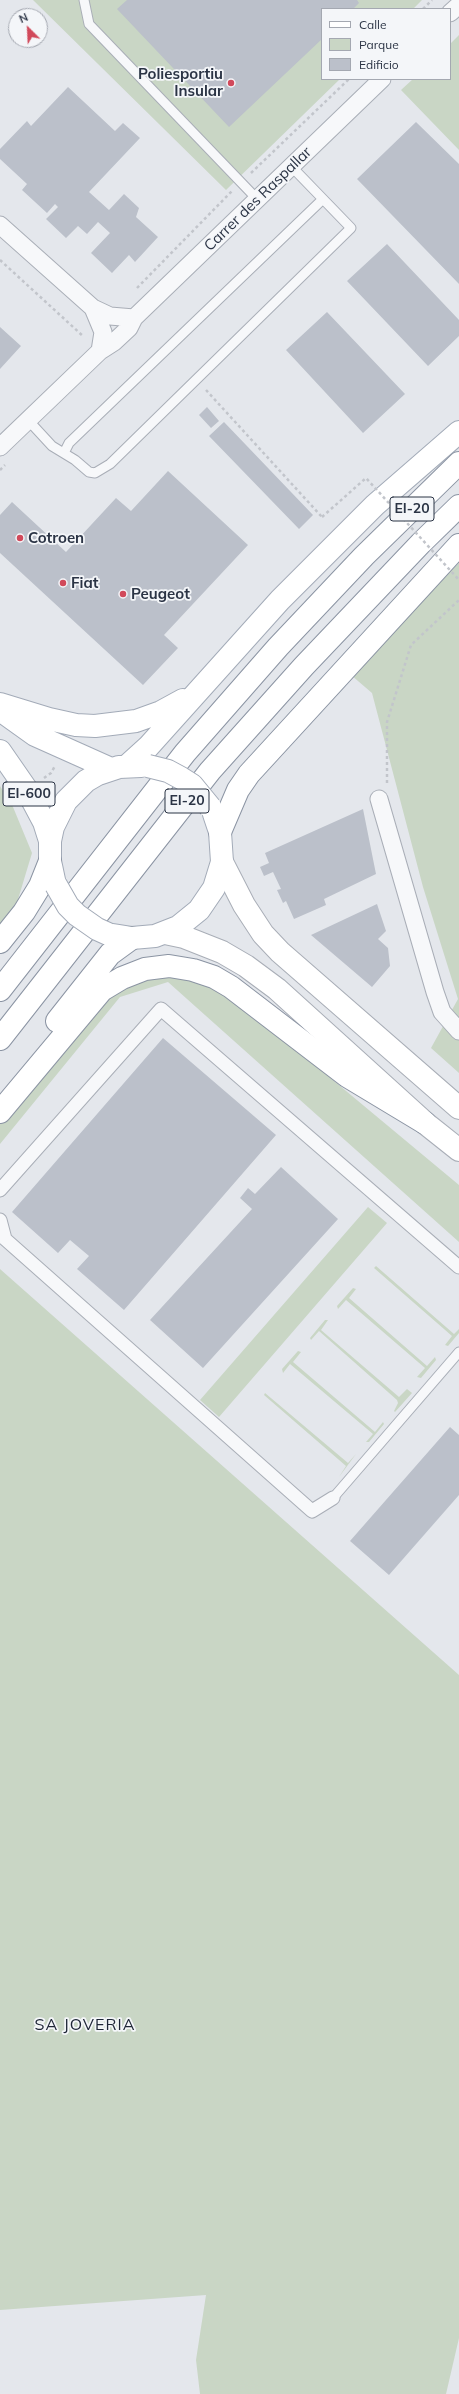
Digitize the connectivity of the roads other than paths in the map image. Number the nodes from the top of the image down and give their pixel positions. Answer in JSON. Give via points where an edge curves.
{"nodes":[{"id":1,"x":84,"y":0,"type":"edge"},
{"id":2,"x":459,"y":5,"type":"edge"},
{"id":3,"x":451,"y":12,"type":"edge"},
{"id":4,"x":381,"y":80,"type":"edge"},
{"id":5,"x":292,"y":166,"type":"junction"},
{"id":6,"x":257,"y":199,"type":"junction"},
{"id":7,"x":323,"y":199,"type":"junction"},
{"id":8,"x":0,"y":225,"type":"edge"},
{"id":9,"x":93,"y":308,"type":"junction"},
{"id":10,"x":134,"y":318,"type":"junction"},
{"id":11,"x":100,"y":351,"type":"junction"},
{"id":12,"x":28,"y":420,"type":"junction"},
{"id":13,"x":459,"y":432,"type":"edge"},
{"id":14,"x":0,"y":447,"type":"edge"},
{"id":15,"x":64,"y":453,"type":"junction"},
{"id":16,"x":459,"y":463,"type":"edge"},
{"id":17,"x":459,"y":506,"type":"edge"},
{"id":18,"x":459,"y":545,"type":"edge"},
{"id":19,"x":198,"y":691,"type":"junction"},
{"id":20,"x":0,"y":704,"type":"edge"},
{"id":21,"x":0,"y":710,"type":"edge"},
{"id":22,"x":0,"y":751,"type":"edge"},
{"id":23,"x":129,"y":767,"type":"junction"},
{"id":24,"x":379,"y":799,"type":"road end"},
{"id":25,"x":220,"y":832,"type":"junction"},
{"id":26,"x":50,"y":851,"type":"junction"},
{"id":27,"x":222,"y":862,"type":"junction"},
{"id":28,"x":165,"y":932,"type":"junction"},
{"id":29,"x":132,"y":938,"type":"junction"},
{"id":30,"x":0,"y":942,"type":"edge"},
{"id":31,"x":0,"y":990,"type":"edge"},
{"id":32,"x":459,"y":1031,"type":"edge"},
{"id":33,"x":0,"y":1039,"type":"edge"},
{"id":34,"x":0,"y":1092,"type":"edge"},
{"id":35,"x":459,"y":1108,"type":"edge"},
{"id":36,"x":0,"y":1112,"type":"edge"},
{"id":37,"x":425,"y":1123,"type":"junction"},
{"id":38,"x":459,"y":1150,"type":"edge"},
{"id":39,"x":0,"y":1190,"type":"edge"},
{"id":40,"x":0,"y":1220,"type":"edge"},
{"id":41,"x":459,"y":1267,"type":"edge"},
{"id":42,"x":459,"y":1352,"type":"edge"},
{"id":43,"x":334,"y":1498,"type":"joint"}],
"edges":[{"from":1,"to":6,"type":"lane","via":[[89,24]]},
{"from":2,"to":3,"type":"street"},
{"from":4,"to":5,"type":"street","name":"Carrer des Raspallar"},
{"from":5,"to":6,"type":"street","name":"Carrer des Raspallar"},
{"from":5,"to":7,"type":"lane"},
{"from":6,"to":10,"type":"street","name":"Carrer des Raspallar"},
{"from":7,"to":15,"type":"lane","via":[[75,437]]},
{"from":7,"to":15,"type":"lane","via":[[351,228],[103,469],[95,473],[89,472]]},
{"from":8,"to":9,"type":"street"},
{"from":9,"to":10,"type":"street","via":[[110,316]]},
{"from":9,"to":11,"type":"street","via":[[103,332]]},
{"from":10,"to":11,"type":"street","name":"Carrer des Raspallar","via":[[129,328]]},
{"from":11,"to":12,"type":"street","name":"Carrer des Raspallar"},
{"from":12,"to":14,"type":"street","name":"Carrer des Raspallar"},
{"from":12,"to":15,"type":"lane","via":[[52,446]]},
{"from":13,"to":19,"type":"main road","via":[[375,505],[280,600]]},
{"from":16,"to":31,"type":"main road","number":"EI-20","via":[[364,556],[185,753]]},
{"from":17,"to":33,"type":"main road","number":"EI-20","via":[[304,666],[210,771]]},
{"from":18,"to":25,"type":"main road","via":[[249,774],[238,790]]},
{"from":19,"to":20,"type":"main road","via":[[161,712],[115,725],[76,725]]},
{"from":19,"to":23,"type":"main road"},
{"from":21,"to":23,"type":"main road","number":"EI-600","via":[[35,735]]},
{"from":22,"to":26,"type":"main road","number":"EI-600","via":[[27,790],[44,822]]},
{"from":23,"to":25,"type":"main road","number":"EI-600","bridge":true,"via":[[168,771],[197,790],[210,807]]},
{"from":23,"to":26,"type":"main road","number":"EI-600","via":[[86,781],[74,791],[58,814]]},
{"from":24,"to":32,"type":"street","via":[[435,992],[442,1012]]},
{"from":25,"to":27,"type":"main road","number":"EI-600"},
{"from":26,"to":29,"type":"main road","number":"EI-600","bridge":true,"via":[[56,885],[68,906],[86,922],[108,934]]},
{"from":26,"to":30,"type":"main road","via":[[40,886],[24,912]]},
{"from":27,"to":28,"type":"main road","number":"EI-600","via":[[214,888],[203,905],[189,920]]},
{"from":27,"to":35,"type":"main road","number":"EI-600","via":[[244,905],[263,934],[280,952]]},
{"from":28,"to":29,"type":"main road","number":"EI-600"},
{"from":28,"to":37,"type":"main road","number":"EI-600","via":[[214,948],[277,988]]},
{"from":29,"to":34,"type":"main road","via":[[110,954]]},
{"from":36,"to":37,"type":"main road","via":[[102,990],[122,978],[145,969],[169,966],[194,970],[231,987],[347,1076]]},
{"from":37,"to":38,"type":"main road","number":"EI-600"},
{"from":39,"to":41,"type":"street","via":[[161,1009]]},
{"from":40,"to":43,"type":"street","via":[[5,1239],[312,1511]]},
{"from":42,"to":43,"type":"lane"}]}
